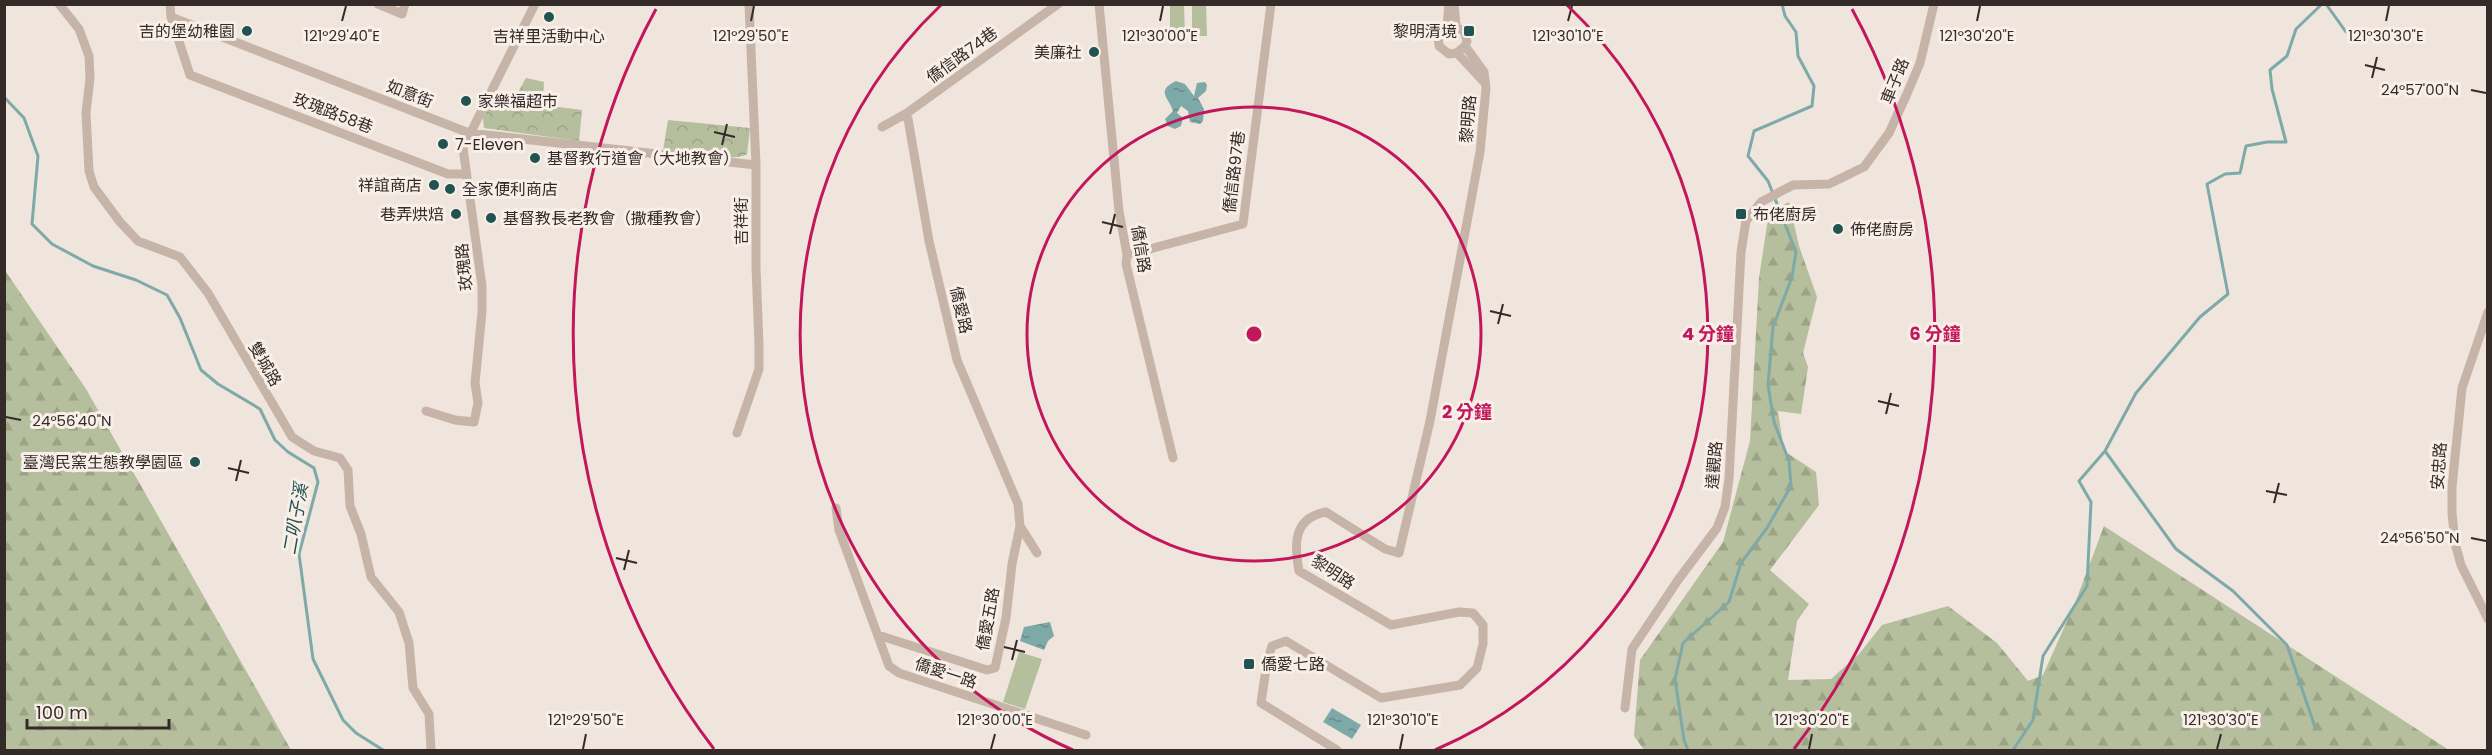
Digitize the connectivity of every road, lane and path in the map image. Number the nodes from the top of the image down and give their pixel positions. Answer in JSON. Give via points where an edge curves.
{"nodes":[{"id":1,"x":59,"y":4,"type":"edge"},
{"id":2,"x":170,"y":4,"type":"edge"},
{"id":3,"x":378,"y":4,"type":"edge"},
{"id":4,"x":535,"y":4,"type":"edge"},
{"id":5,"x":749,"y":4,"type":"edge"},
{"id":6,"x":1058,"y":4,"type":"edge"},
{"id":7,"x":1099,"y":4,"type":"edge"},
{"id":8,"x":1271,"y":4,"type":"edge"},
{"id":9,"x":1452,"y":4,"type":"edge"},
{"id":10,"x":1934,"y":4,"type":"edge"},
{"id":11,"x":404,"y":9,"type":"edge"},
{"id":12,"x":171,"y":17,"type":"junction"},
{"id":13,"x":1451,"y":25,"type":"junction"},
{"id":14,"x":1465,"y":46,"type":"junction"},
{"id":15,"x":1457,"y":53,"type":"junction"},
{"id":16,"x":1483,"y":81,"type":"junction"},
{"id":17,"x":907,"y":113,"type":"junction"},
{"id":18,"x":882,"y":127,"type":"dead end"},
{"id":19,"x":469,"y":133,"type":"junction"},
{"id":20,"x":756,"y":165,"type":"junction"},
{"id":21,"x":466,"y":174,"type":"junction"},
{"id":22,"x":1761,"y":202,"type":"joint"},
{"id":23,"x":1127,"y":255,"type":"junction"},
{"id":24,"x":2487,"y":312,"type":"edge"},
{"id":25,"x":426,"y":411,"type":"dead end"},
{"id":26,"x":737,"y":433,"type":"dead end"},
{"id":27,"x":1173,"y":458,"type":"dead end"},
{"id":28,"x":836,"y":508,"type":"dead end"},
{"id":29,"x":1020,"y":526,"type":"junction"},
{"id":30,"x":1037,"y":553,"type":"dead end"},
{"id":31,"x":2487,"y":619,"type":"edge"},
{"id":32,"x":878,"y":635,"type":"junction"},
{"id":33,"x":1625,"y":708,"type":"dead end"},
{"id":34,"x":1086,"y":735,"type":"dead end"},
{"id":35,"x":431,"y":750,"type":"edge"},
{"id":36,"x":1336,"y":750,"type":"edge"}],
"edges":[{"from":1,"to":35,"type":"street","name":"雙城路","via":[[79,29],[89,56],[86,113],[89,171],[94,187],[138,241],[180,257],[201,284],[292,437],[314,451],[340,458],[348,471],[350,506],[371,577],[399,612],[410,643],[413,688],[429,714]]},
{"from":2,"to":12,"type":"street"},
{"from":3,"to":11,"type":"street"},
{"from":4,"to":19,"type":"street","name":"玫瑰路"},
{"from":5,"to":20,"type":"street","name":"吉祥街"},
{"from":6,"to":17,"type":"street","name":"僑信路74巷"},
{"from":7,"to":23,"type":"street","name":"僑信路","via":[[1119,211]]},
{"from":8,"to":23,"type":"street","name":"僑信路97巷","via":[[1243,224]]},
{"from":9,"to":13,"type":"street","name":"黎明路"},
{"from":10,"to":22,"type":"street","name":"車子路","via":[[1920,63],[1889,133],[1864,167],[1829,184],[1793,185]]},
{"from":12,"to":19,"type":"street","name":"如意街"},
{"from":12,"to":21,"type":"street","name":"玫瑰路58巷","via":[[190,75],[448,174]]},
{"from":13,"to":14,"type":"street","name":"黎明路","via":[[1460,27],[1466,36]]},
{"from":13,"to":15,"type":"street","name":"黎明路","via":[[1438,34],[1438,42],[1445,52]]},
{"from":14,"to":15,"type":"street"},
{"from":14,"to":16,"type":"street","name":"黎明路","via":[[1484,72]]},
{"from":15,"to":16,"type":"street","name":"黎明路"},
{"from":16,"to":36,"type":"street","name":"黎明路","via":[[1486,88],[1480,152],[1430,421],[1400,553],[1385,549],[1326,512],[1313,514],[1303,523],[1295,550],[1299,571],[1391,625],[1459,612],[1473,613],[1483,625],[1483,644],[1477,668],[1460,685],[1381,698],[1286,641],[1272,646],[1261,703]]},
{"from":17,"to":18,"type":"street","name":"僑信路74巷"},
{"from":17,"to":29,"type":"street","name":"僑愛路","via":[[929,241],[957,360],[1018,504]]},
{"from":19,"to":20,"type":"street","name":"如意街"},
{"from":19,"to":21,"type":"street","name":"玫瑰路","via":[[463,148]]},
{"from":20,"to":26,"type":"street","name":"吉祥街","via":[[759,369]]},
{"from":21,"to":25,"type":"street","name":"玫瑰路","via":[[482,286],[475,383],[478,403],[474,422]]},
{"from":22,"to":33,"type":"street","name":"達觀路","via":[[1746,221],[1741,252],[1730,479],[1725,507],[1717,528],[1632,649]]},
{"from":23,"to":27,"type":"street","name":"僑信路"},
{"from":24,"to":31,"type":"street","name":"安忠路","via":[[2462,388],[2452,513],[2461,565]]},
{"from":28,"to":32,"type":"street","name":"僑愛一路","via":[[838,531]]},
{"from":29,"to":30,"type":"street"},
{"from":29,"to":32,"type":"street","name":"僑愛五路","via":[[995,668],[987,670]]},
{"from":32,"to":34,"type":"street","name":"僑愛一路","via":[[889,666],[899,673]]}]}
